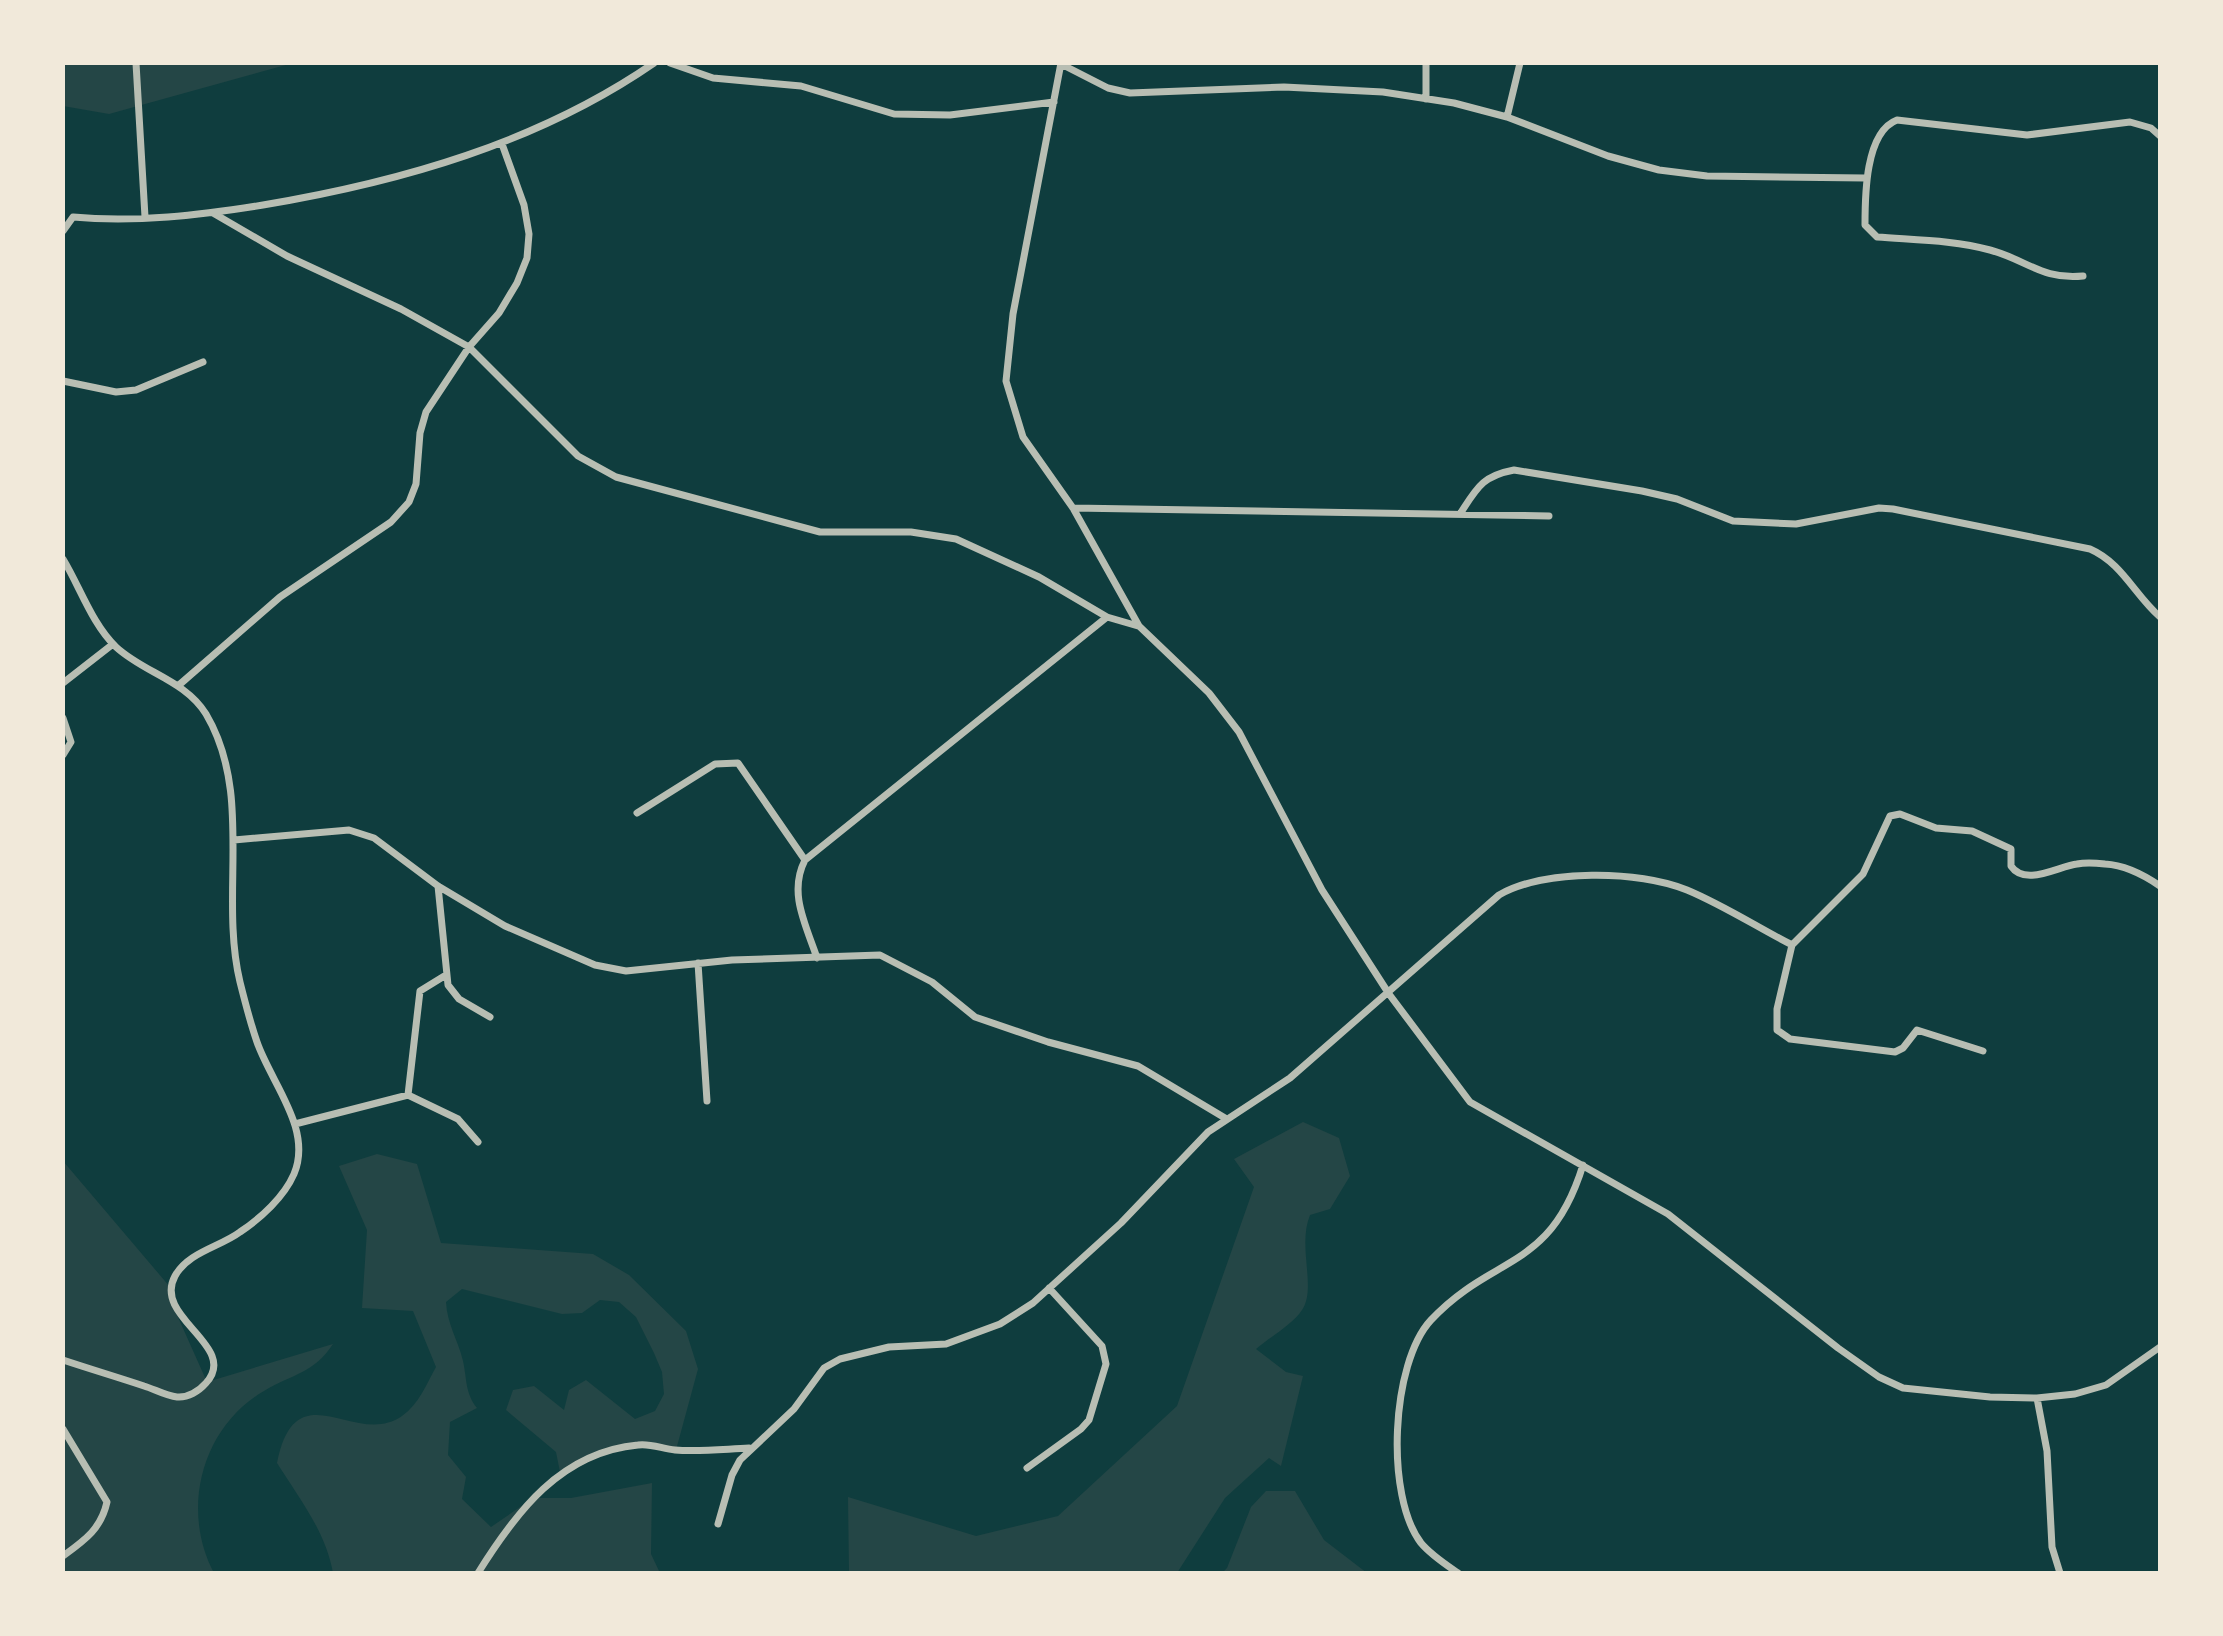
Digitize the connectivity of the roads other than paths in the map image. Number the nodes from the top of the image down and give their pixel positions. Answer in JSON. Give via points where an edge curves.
{"nodes":[{"id":1,"x":136,"y":63,"type":"edge"},
{"id":2,"x":654,"y":63,"type":"edge"},
{"id":3,"x":670,"y":63,"type":"edge"},
{"id":4,"x":1061,"y":63,"type":"edge"},
{"id":5,"x":1426,"y":63,"type":"edge"},
{"id":6,"x":1520,"y":63,"type":"edge"},
{"id":7,"x":1426,"y":99,"type":"junction"},
{"id":8,"x":1054,"y":102,"type":"junction"},
{"id":9,"x":1507,"y":117,"type":"junction"},
{"id":10,"x":2160,"y":136,"type":"edge"},
{"id":11,"x":502,"y":144,"type":"junction"},
{"id":12,"x":1865,"y":177,"type":"junction"},
{"id":13,"x":63,"y":213,"type":"edge"},
{"id":14,"x":213,"y":213,"type":"junction"},
{"id":15,"x":73,"y":217,"type":"junction"},
{"id":16,"x":145,"y":217,"type":"junction"},
{"id":17,"x":63,"y":231,"type":"edge"},
{"id":18,"x":2083,"y":276,"type":"dead end"},
{"id":19,"x":469,"y":347,"type":"junction"},
{"id":20,"x":203,"y":362,"type":"dead end"},
{"id":21,"x":63,"y":381,"type":"edge"},
{"id":22,"x":1073,"y":508,"type":"junction"},
{"id":23,"x":1460,"y":514,"type":"junction"},
{"id":24,"x":1549,"y":516,"type":"dead end"},
{"id":25,"x":63,"y":559,"type":"edge"},
{"id":26,"x":1107,"y":617,"type":"junction"},
{"id":27,"x":2160,"y":617,"type":"edge"},
{"id":28,"x":1139,"y":626,"type":"junction"},
{"id":29,"x":113,"y":644,"type":"junction"},
{"id":30,"x":63,"y":683,"type":"edge"},
{"id":31,"x":179,"y":685,"type":"junction"},
{"id":32,"x":63,"y":718,"type":"edge"},
{"id":33,"x":63,"y":755,"type":"edge"},
{"id":34,"x":638,"y":813,"type":"dead end"},
{"id":35,"x":234,"y":840,"type":"junction"},
{"id":36,"x":805,"y":860,"type":"junction"},
{"id":37,"x":438,"y":886,"type":"junction"},
{"id":38,"x":2160,"y":886,"type":"edge"},
{"id":39,"x":1792,"y":945,"type":"junction"},
{"id":40,"x":817,"y":958,"type":"junction"},
{"id":41,"x":698,"y":963,"type":"junction"},
{"id":42,"x":446,"y":975,"type":"junction"},
{"id":43,"x":1388,"y":994,"type":"junction"},
{"id":44,"x":490,"y":1017,"type":"dead end"},
{"id":45,"x":1983,"y":1051,"type":"dead end"},
{"id":46,"x":408,"y":1095,"type":"junction"},
{"id":47,"x":708,"y":1101,"type":"dead end"},
{"id":48,"x":1225,"y":1118,"type":"junction"},
{"id":49,"x":295,"y":1124,"type":"junction"},
{"id":50,"x":478,"y":1142,"type":"dead end"},
{"id":51,"x":1583,"y":1166,"type":"junction"},
{"id":52,"x":1049,"y":1288,"type":"junction"},
{"id":53,"x":2159,"y":1348,"type":"edge"},
{"id":54,"x":63,"y":1360,"type":"edge"},
{"id":55,"x":2037,"y":1398,"type":"junction"},
{"id":56,"x":63,"y":1429,"type":"edge"},
{"id":57,"x":749,"y":1448,"type":"junction"},
{"id":58,"x":1027,"y":1468,"type":"dead end"},
{"id":59,"x":718,"y":1524,"type":"dead end"},
{"id":60,"x":63,"y":1556,"type":"edge"},
{"id":61,"x":478,"y":1573,"type":"edge"},
{"id":62,"x":1458,"y":1573,"type":"edge"},
{"id":63,"x":2060,"y":1573,"type":"edge"}],
"edges":[{"from":1,"to":16,"type":"street"},
{"from":2,"to":11,"type":"street","via":[[582,108]]},
{"from":3,"to":8,"type":"street","via":[[713,78],[801,86],[894,114],[950,115]]},
{"from":4,"to":7,"type":"street","via":[[1108,88],[1130,93],[1335,87]]},
{"from":4,"to":8,"type":"street"},
{"from":5,"to":7,"type":"street"},
{"from":6,"to":9,"type":"street"},
{"from":7,"to":9,"type":"street"},
{"from":8,"to":22,"type":"street","via":[[1013,314],[1006,381],[1023,437]]},
{"from":9,"to":12,"type":"street","via":[[1658,170],[1707,176]]},
{"from":10,"to":12,"type":"street","via":[[2130,122],[2027,135],[1897,120],[1885,128]]},
{"from":11,"to":14,"type":"street","via":[[350,187]]},
{"from":11,"to":19,"type":"street","via":[[524,205],[527,258],[499,313]]},
{"from":12,"to":18,"type":"street","via":[[1865,225],[1877,237],[1963,244],[1992,250],[2056,277]]},
{"from":13,"to":15,"type":"street"},
{"from":14,"to":16,"type":"street"},
{"from":14,"to":19,"type":"street","via":[[287,256],[401,309]]},
{"from":15,"to":16,"type":"street"},
{"from":15,"to":17,"type":"street"},
{"from":19,"to":26,"type":"street","via":[[578,456],[616,477],[820,532],[911,532],[956,539],[1039,577]]},
{"from":19,"to":31,"type":"street","via":[[426,412],[416,484],[409,502],[391,522],[280,597]]},
{"from":20,"to":21,"type":"street","via":[[135,390],[116,392]]},
{"from":22,"to":23,"type":"street"},
{"from":22,"to":28,"type":"street"},
{"from":23,"to":24,"type":"street"},
{"from":23,"to":27,"type":"street","via":[[1481,483],[1493,474],[1514,470],[1653,493],[1733,521],[1796,524],[1893,509],[2090,549],[2108,557]]},
{"from":25,"to":29,"type":"street"},
{"from":26,"to":28,"type":"street"},
{"from":26,"to":36,"type":"street"},
{"from":28,"to":43,"type":"street","via":[[1209,693],[1239,732],[1322,890]]},
{"from":29,"to":30,"type":"street"},
{"from":29,"to":31,"type":"street"},
{"from":31,"to":35,"type":"street","via":[[204,712],[219,740]]},
{"from":32,"to":33,"type":"street","via":[[71,742]]},
{"from":34,"to":36,"type":"street","via":[[715,764],[738,763]]},
{"from":35,"to":37,"type":"street","via":[[349,830],[386,846]]},
{"from":35,"to":49,"type":"street","via":[[233,945],[240,981],[257,1044]]},
{"from":36,"to":40,"type":"street","via":[[797,876],[796,896]]},
{"from":37,"to":41,"type":"street","via":[[505,926],[611,970]]},
{"from":37,"to":42,"type":"street"},
{"from":38,"to":39,"type":"street","via":[[2106,864],[2077,863],[2043,875],[2017,872],[2011,866],[2008,848],[1972,831],[1936,828],[1897,813],[1890,816],[1863,874]]},
{"from":39,"to":43,"type":"street","via":[[1686,890],[1641,878],[1557,876],[1532,880],[1499,895]]},
{"from":39,"to":45,"type":"street","via":[[1777,1009],[1777,1030],[1782,1035],[1884,1052],[1903,1048],[1917,1030]]},
{"from":40,"to":41,"type":"street"},
{"from":40,"to":48,"type":"street","via":[[871,954],[891,959],[932,982],[975,1017],[1138,1066]]},
{"from":41,"to":47,"type":"street"},
{"from":42,"to":44,"type":"street","via":[[453,994]]},
{"from":42,"to":46,"type":"street","via":[[420,991]]},
{"from":43,"to":48,"type":"street","via":[[1290,1078]]},
{"from":43,"to":51,"type":"street","via":[[1470,1102]]},
{"from":46,"to":49,"type":"street"},
{"from":46,"to":50,"type":"street","via":[[450,1114]]},
{"from":48,"to":52,"type":"street"},
{"from":49,"to":54,"type":"street","via":[[298,1158],[281,1197],[240,1232],[191,1258],[170,1287],[173,1306],[212,1353],[210,1379],[198,1392],[178,1397]]},
{"from":51,"to":55,"type":"street","via":[[1668,1214],[1879,1377],[1922,1391]]},
{"from":51,"to":62,"type":"street","via":[[1571,1201],[1549,1236],[1429,1321],[1403,1384],[1396,1451],[1413,1529],[1422,1543]]},
{"from":52,"to":57,"type":"street","via":[[1000,1324],[946,1344],[890,1347],[831,1363],[794,1409]]},
{"from":52,"to":58,"type":"street","via":[[1102,1346],[1106,1363],[1089,1420]]},
{"from":53,"to":55,"type":"street","via":[[2106,1385]]},
{"from":55,"to":63,"type":"street","via":[[2047,1451],[2052,1547]]},
{"from":56,"to":60,"type":"street","via":[[107,1502],[94,1533]]},
{"from":57,"to":59,"type":"street","via":[[732,1475]]},
{"from":57,"to":61,"type":"street","via":[[676,1450],[640,1444],[586,1458],[560,1472],[533,1498],[504,1531]]}]}
